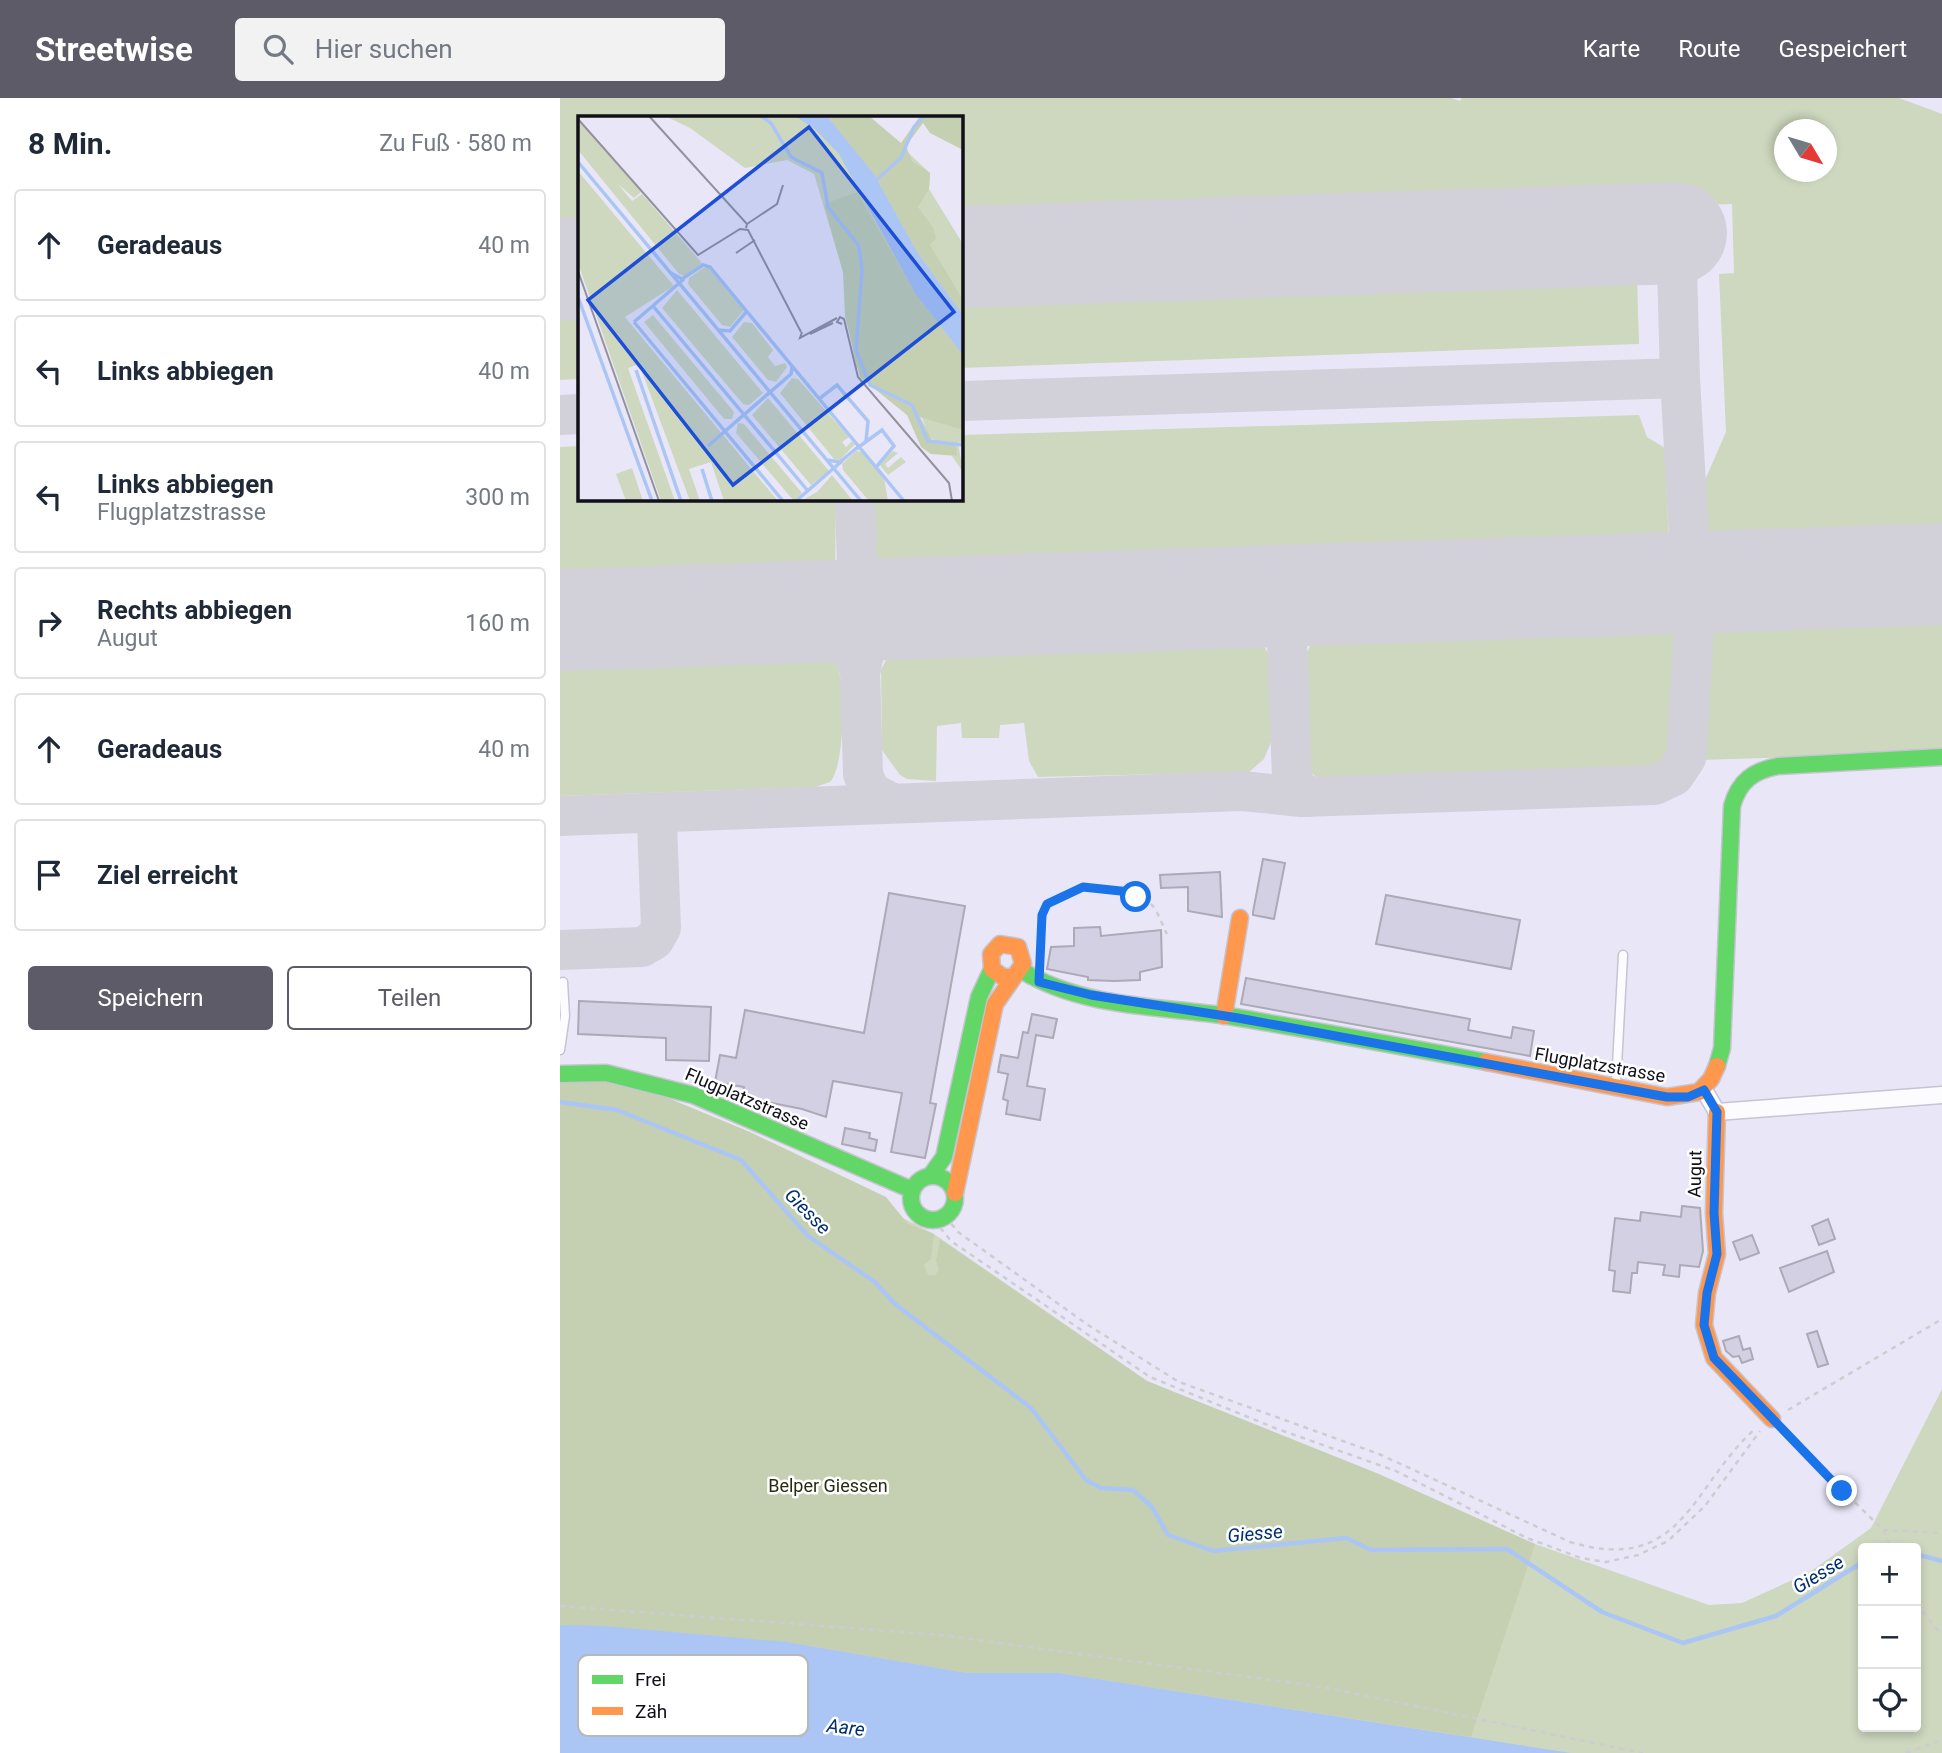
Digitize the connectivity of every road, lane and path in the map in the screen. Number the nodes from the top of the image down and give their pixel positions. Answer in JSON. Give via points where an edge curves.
{"nodes":[{"id":1,"x":1942,"y":757,"type":"edge"},
{"id":2,"x":1240,"y":918,"type":"dead end"},
{"id":3,"x":1167,"y":934,"type":"dead end"},
{"id":4,"x":1623,"y":955,"type":"dead end"},
{"id":5,"x":992,"y":969,"type":"junction"},
{"id":6,"x":1016,"y":973,"type":"junction"},
{"id":7,"x":563,"y":982,"type":"dead end"},
{"id":8,"x":1039,"y":982,"type":"junction"},
{"id":9,"x":1224,"y":1016,"type":"junction"},
{"id":10,"x":560,"y":1050,"type":"edge"},
{"id":11,"x":560,"y":1074,"type":"edge"},
{"id":12,"x":1616,"y":1087,"type":"junction"},
{"id":13,"x":1704,"y":1090,"type":"junction"},
{"id":14,"x":1942,"y":1095,"type":"edge"},
{"id":15,"x":1717,"y":1112,"type":"junction"},
{"id":16,"x":931,"y":1175,"type":"junction"},
{"id":17,"x":912,"y":1190,"type":"junction"},
{"id":18,"x":955,"y":1193,"type":"junction"},
{"id":19,"x":940,"y":1218,"type":"junction"},
{"id":20,"x":1942,"y":1319,"type":"edge"},
{"id":21,"x":1772,"y":1419,"type":"junction"},
{"id":22,"x":1883,"y":1530,"type":"junction"},
{"id":23,"x":1942,"y":1533,"type":"edge"},
{"id":24,"x":1889,"y":1543,"type":"edge"},
{"id":25,"x":560,"y":1606,"type":"edge"},
{"id":26,"x":1918,"y":1606,"type":"edge"},
{"id":27,"x":1942,"y":1635,"type":"edge"},
{"id":28,"x":1942,"y":1740,"type":"edge"},
{"id":29,"x":1643,"y":1753,"type":"edge"},
{"id":30,"x":1906,"y":1753,"type":"edge"}],
"edges":[{"from":1,"to":13,"type":"street","via":[[1778,766],[1752,772],[1740,783],[1732,806],[1721,1048],[1713,1080]]},
{"from":2,"to":9,"type":"street"},
{"from":3,"to":8,"type":"path","via":[[1148,902],[1130,892],[1083,887],[1042,909]]},
{"from":4,"to":12,"type":"lane"},
{"from":5,"to":6,"type":"street","via":[[1003,977]]},
{"from":5,"to":6,"type":"street","via":[[990,954],[1007,943],[1022,952]]},
{"from":5,"to":16,"type":"street","via":[[979,997],[944,1157]]},
{"from":6,"to":8,"type":"street","name":"Flugplatzstrasse"},
{"from":6,"to":18,"type":"street","via":[[995,1004]]},
{"from":7,"to":10,"type":"lane"},
{"from":8,"to":9,"type":"street","name":"Flugplatzstrasse"},
{"from":9,"to":12,"type":"street","name":"Flugplatzstrasse"},
{"from":11,"to":17,"type":"street","name":"Flugplatzstrasse","via":[[606,1073],[693,1095]]},
{"from":12,"to":13,"type":"street","name":"Flugplatzstrasse","via":[[1679,1098]]},
{"from":13,"to":15,"type":"street"},
{"from":14,"to":15,"type":"street"},
{"from":15,"to":21,"type":"street","name":"Augut","via":[[1717,1254],[1704,1325],[1714,1358]]},
{"from":16,"to":17,"type":"street"},
{"from":16,"to":18,"type":"street","via":[[946,1180]]},
{"from":17,"to":19,"type":"street","via":[[910,1200],[916,1212]]},
{"from":18,"to":19,"type":"street","via":[[953,1206]]},
{"from":19,"to":21,"type":"path","via":[[1160,1372],[1379,1454],[1590,1548],[1635,1547],[1673,1528],[1751,1433]]},
{"from":19,"to":21,"type":"path","via":[[951,1241],[1150,1377],[1396,1471],[1527,1538],[1581,1559],[1606,1562],[1638,1555],[1668,1541],[1706,1506],[1739,1456]]},
{"from":20,"to":21,"type":"path"},
{"from":21,"to":22,"type":"path"},
{"from":22,"to":23,"type":"path"},
{"from":22,"to":24,"type":"path"},
{"from":25,"to":29,"type":"path","via":[[940,1635],[1309,1685]]},
{"from":26,"to":27,"type":"path"},
{"from":28,"to":30,"type":"path"}]}
